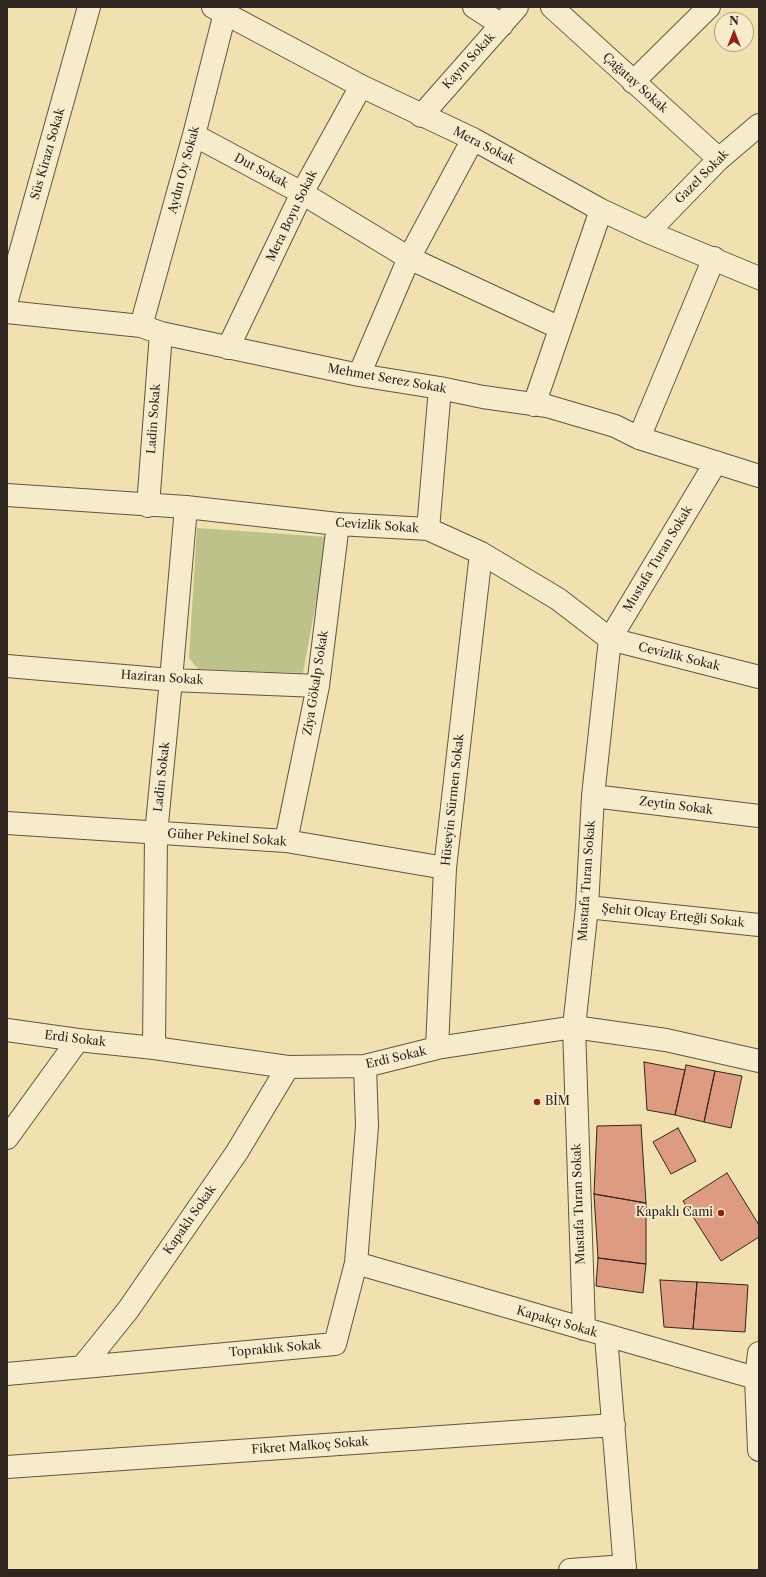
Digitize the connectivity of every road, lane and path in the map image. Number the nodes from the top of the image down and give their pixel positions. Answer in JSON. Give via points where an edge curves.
{"nodes":[{"id":1,"x":89,"y":7,"type":"edge"},
{"id":2,"x":474,"y":7,"type":"edge"},
{"id":3,"x":517,"y":7,"type":"edge"},
{"id":4,"x":552,"y":7,"type":"edge"},
{"id":5,"x":709,"y":7,"type":"edge"},
{"id":6,"x":219,"y":10,"type":"edge"},
{"id":7,"x":502,"y":25,"type":"junction"},
{"id":8,"x":633,"y":82,"type":"junction"},
{"id":9,"x":361,"y":86,"type":"junction"},
{"id":10,"x":421,"y":116,"type":"junction"},
{"id":11,"x":759,"y":125,"type":"edge"},
{"id":12,"x":194,"y":135,"type":"junction"},
{"id":13,"x":473,"y":139,"type":"junction"},
{"id":14,"x":719,"y":158,"type":"junction"},
{"id":15,"x":302,"y":193,"type":"junction"},
{"id":16,"x":601,"y":210,"type":"junction"},
{"id":17,"x":648,"y":232,"type":"junction"},
{"id":18,"x":409,"y":258,"type":"junction"},
{"id":19,"x":714,"y":258,"type":"junction"},
{"id":20,"x":759,"y":278,"type":"edge"},
{"id":21,"x":7,"y":300,"type":"edge"},
{"id":22,"x":7,"y":312,"type":"edge"},
{"id":23,"x":560,"y":328,"type":"junction"},
{"id":24,"x":151,"y":330,"type":"junction"},
{"id":25,"x":228,"y":348,"type":"junction"},
{"id":26,"x":359,"y":375,"type":"junction"},
{"id":27,"x":440,"y":388,"type":"junction"},
{"id":28,"x":534,"y":405,"type":"junction"},
{"id":29,"x":639,"y":438,"type":"junction"},
{"id":30,"x":716,"y":462,"type":"junction"},
{"id":31,"x":759,"y":476,"type":"edge"},
{"id":32,"x":7,"y":495,"type":"edge"},
{"id":33,"x":148,"y":506,"type":"junction"},
{"id":34,"x":186,"y":507,"type":"junction"},
{"id":35,"x":338,"y":524,"type":"junction"},
{"id":36,"x":428,"y":529,"type":"junction"},
{"id":37,"x":481,"y":553,"type":"junction"},
{"id":38,"x":610,"y":639,"type":"junction"},
{"id":39,"x":7,"y":666,"type":"edge"},
{"id":40,"x":759,"y":677,"type":"edge"},
{"id":41,"x":171,"y":680,"type":"junction"},
{"id":42,"x":318,"y":686,"type":"junction"},
{"id":43,"x":593,"y":796,"type":"junction"},
{"id":44,"x":759,"y":816,"type":"edge"},
{"id":45,"x":7,"y":823,"type":"edge"},
{"id":46,"x":156,"y":834,"type":"junction"},
{"id":47,"x":286,"y":841,"type":"junction"},
{"id":48,"x":446,"y":868,"type":"junction"},
{"id":49,"x":587,"y":907,"type":"junction"},
{"id":50,"x":759,"y":925,"type":"edge"},
{"id":51,"x":574,"y":1027,"type":"junction"},
{"id":52,"x":7,"y":1030,"type":"edge"},
{"id":53,"x":78,"y":1040,"type":"junction"},
{"id":54,"x":154,"y":1048,"type":"junction"},
{"id":55,"x":437,"y":1048,"type":"junction"},
{"id":56,"x":759,"y":1061,"type":"edge"},
{"id":57,"x":365,"y":1066,"type":"junction"},
{"id":58,"x":288,"y":1067,"type":"junction"},
{"id":59,"x":7,"y":1138,"type":"edge"},
{"id":60,"x":356,"y":1263,"type":"junction"},
{"id":61,"x":584,"y":1330,"type":"junction"},
{"id":62,"x":606,"y":1336,"type":"junction"},
{"id":63,"x":759,"y":1353,"type":"edge"},
{"id":64,"x":82,"y":1367,"type":"junction"},
{"id":65,"x":7,"y":1374,"type":"edge"},
{"id":66,"x":757,"y":1379,"type":"edge"},
{"id":67,"x":614,"y":1425,"type":"junction"},
{"id":68,"x":759,"y":1450,"type":"edge"},
{"id":69,"x":7,"y":1467,"type":"edge"},
{"id":70,"x":625,"y":1568,"type":"edge"},
{"id":71,"x":570,"y":1570,"type":"edge"}],
"edges":[{"from":1,"to":21,"type":"street","name":"Süs Kirazı Sokak"},
{"from":2,"to":7,"type":"street"},
{"from":3,"to":7,"type":"street","name":"Kayın Sokak"},
{"from":4,"to":8,"type":"street","name":"Çağatay Sokak"},
{"from":5,"to":8,"type":"street"},
{"from":6,"to":9,"type":"street","name":"Mera Sokak"},
{"from":6,"to":12,"type":"street","name":"Aydın Oy Sokak"},
{"from":7,"to":10,"type":"street","name":"Kayın Sokak"},
{"from":8,"to":14,"type":"street","name":"Çağatay Sokak"},
{"from":9,"to":10,"type":"street","name":"Mera Sokak"},
{"from":9,"to":15,"type":"street","name":"Mera Boyu Sokak"},
{"from":10,"to":13,"type":"street","name":"Mera Sokak"},
{"from":11,"to":14,"type":"street","name":"Gazel Sokak"},
{"from":12,"to":15,"type":"street","name":"Dut Sokak"},
{"from":12,"to":24,"type":"street","name":"Aydın Oy Sokak"},
{"from":13,"to":16,"type":"street","name":"Mera Sokak"},
{"from":13,"to":18,"type":"street"},
{"from":14,"to":17,"type":"street","name":"Gazel Sokak"},
{"from":15,"to":18,"type":"street","name":"Dut Sokak"},
{"from":15,"to":25,"type":"street","name":"Mera Boyu Sokak"},
{"from":16,"to":17,"type":"street","name":"Mera Sokak"},
{"from":16,"to":23,"type":"street"},
{"from":17,"to":19,"type":"street","name":"Mera Sokak"},
{"from":18,"to":23,"type":"street","name":"Dut Sokak"},
{"from":18,"to":26,"type":"street"},
{"from":19,"to":20,"type":"street","name":"Mera Sokak"},
{"from":19,"to":29,"type":"street"},
{"from":22,"to":24,"type":"street","name":"Mehmet Serez Sokak"},
{"from":23,"to":28,"type":"street"},
{"from":24,"to":25,"type":"street","name":"Mehmet Serez Sokak"},
{"from":24,"to":33,"type":"street","name":"Ladin Sokak"},
{"from":25,"to":26,"type":"street","name":"Mehmet Serez Sokak"},
{"from":26,"to":27,"type":"street","name":"Mehmet Serez Sokak"},
{"from":27,"to":28,"type":"street","name":"Mehmet Serez Sokak"},
{"from":27,"to":36,"type":"street"},
{"from":28,"to":29,"type":"street","name":"Mehmet Serez Sokak","via":[[547,406],[615,426]]},
{"from":29,"to":30,"type":"street","name":"Mehmet Serez Sokak"},
{"from":30,"to":31,"type":"street","name":"Mehmet Serez Sokak"},
{"from":30,"to":38,"type":"street","name":"Mustafa Turan Sokak"},
{"from":32,"to":33,"type":"street","name":"Cevizlik Sokak"},
{"from":33,"to":34,"type":"street","name":"Cevizlik Sokak"},
{"from":34,"to":35,"type":"street","name":"Cevizlik Sokak"},
{"from":34,"to":41,"type":"street","name":"Ladin Sokak"},
{"from":35,"to":36,"type":"street","name":"Cevizlik Sokak"},
{"from":35,"to":42,"type":"street","name":"Ziya Gökalp Sokak"},
{"from":36,"to":37,"type":"street","name":"Cevizlik Sokak"},
{"from":37,"to":38,"type":"street","name":"Cevizlik Sokak","via":[[558,599]]},
{"from":37,"to":48,"type":"street","name":"Hüseyin Sürmen Sokak"},
{"from":38,"to":40,"type":"street","name":"Cevizlik Sokak"},
{"from":38,"to":43,"type":"street","name":"Mustafa Turan Sokak"},
{"from":39,"to":41,"type":"street","name":"Haziran Sokak"},
{"from":41,"to":42,"type":"street","name":"Haziran Sokak"},
{"from":41,"to":46,"type":"street","name":"Ladin Sokak"},
{"from":42,"to":47,"type":"street","name":"Ziya Gökalp Sokak"},
{"from":43,"to":44,"type":"street","name":"Zeytin Sokak"},
{"from":43,"to":49,"type":"street","name":"Mustafa Turan Sokak"},
{"from":45,"to":46,"type":"street","name":"Güher Pekinel Sokak"},
{"from":46,"to":47,"type":"street","name":"Güher Pekinel Sokak"},
{"from":46,"to":54,"type":"street","name":"Ladin Sokak"},
{"from":47,"to":48,"type":"street","name":"Güher Pekinel Sokak"},
{"from":48,"to":55,"type":"street","name":"Hüseyin Sürmen Sokak"},
{"from":49,"to":50,"type":"street","name":"Şehit Olcay Erteğli Sokak"},
{"from":49,"to":51,"type":"street","name":"Mustafa Turan Sokak"},
{"from":51,"to":55,"type":"street","name":"Erdi Sokak"},
{"from":51,"to":56,"type":"street","name":"Erdi Sokak","via":[[666,1040]]},
{"from":51,"to":61,"type":"street","name":"Mustafa Turan Sokak"},
{"from":52,"to":53,"type":"street","name":"Erdi Sokak"},
{"from":53,"to":54,"type":"street","name":"Erdi Sokak"},
{"from":53,"to":59,"type":"street"},
{"from":54,"to":58,"type":"street","name":"Erdi Sokak"},
{"from":55,"to":57,"type":"street","name":"Erdi Sokak"},
{"from":57,"to":58,"type":"street","name":"Erdi Sokak"},
{"from":57,"to":60,"type":"street","name":"Topraklık Sokak","via":[[367,1126]]},
{"from":58,"to":64,"type":"street","name":"Kapaklı Sokak","via":[[232,1159],[128,1310]]},
{"from":60,"to":61,"type":"street","name":"Kapakçı Sokak"},
{"from":60,"to":64,"type":"street","name":"Topraklık Sokak","via":[[334,1344]]},
{"from":61,"to":62,"type":"street","name":"Kapakçı Sokak"},
{"from":62,"to":66,"type":"street","name":"Kapakçı Sokak"},
{"from":62,"to":67,"type":"street"},
{"from":63,"to":66,"type":"street"},
{"from":64,"to":65,"type":"street","name":"Topraklık Sokak"},
{"from":66,"to":68,"type":"street"},
{"from":67,"to":69,"type":"street","name":"Fikret Malkoç Sokak"},
{"from":67,"to":70,"type":"street"},
{"from":70,"to":71,"type":"street"}]}
